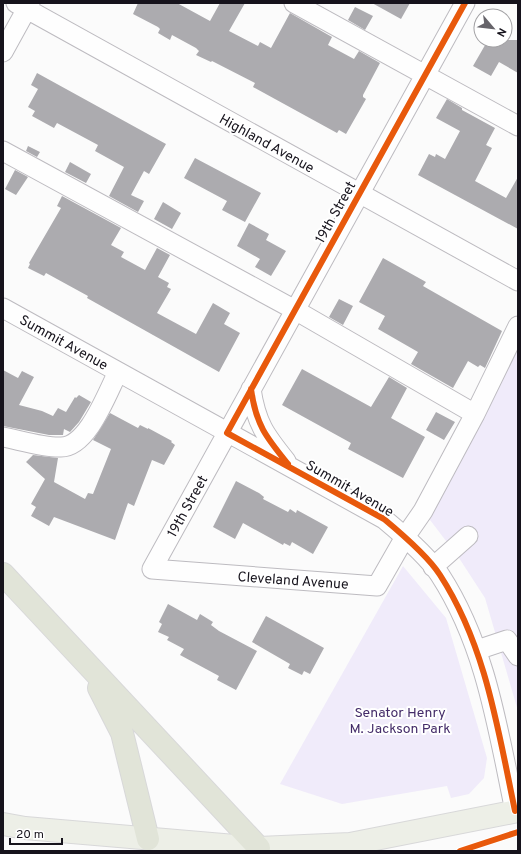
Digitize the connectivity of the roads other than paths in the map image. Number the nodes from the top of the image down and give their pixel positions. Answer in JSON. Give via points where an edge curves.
{"nodes":[{"id":1,"x":294,"y":3,"type":"edge"},
{"id":2,"x":465,"y":3,"type":"edge"},
{"id":3,"x":24,"y":5,"type":"edge"},
{"id":4,"x":3,"y":52,"type":"edge"},
{"id":5,"x":425,"y":75,"type":"junction"},
{"id":6,"x":518,"y":126,"type":"edge"},
{"id":7,"x":3,"y":151,"type":"edge"},
{"id":8,"x":359,"y":194,"type":"junction"},
{"id":9,"x":518,"y":281,"type":"edge"},
{"id":10,"x":3,"y":308,"type":"edge"},
{"id":11,"x":295,"y":310,"type":"junction"},
{"id":12,"x":518,"y":326,"type":"edge"},
{"id":13,"x":118,"y":372,"type":"junction"},
{"id":14,"x":251,"y":389,"type":"junction"},
{"id":15,"x":475,"y":414,"type":"junction"},
{"id":16,"x":227,"y":433,"type":"junction"},
{"id":17,"x":3,"y":438,"type":"edge"},
{"id":18,"x":292,"y":468,"type":"junction"},
{"id":19,"x":468,"y":536,"type":"dead end"},
{"id":20,"x":405,"y":537,"type":"junction"},
{"id":21,"x":433,"y":567,"type":"junction"},
{"id":22,"x":152,"y":569,"type":"joint"},
{"id":23,"x":3,"y":574,"type":"edge"},
{"id":24,"x":477,"y":650,"type":"junction"},
{"id":25,"x":518,"y":656,"type":"edge"},
{"id":26,"x":87,"y":665,"type":"junction"},
{"id":27,"x":517,"y":811,"type":"edge"},
{"id":28,"x":3,"y":824,"type":"edge"},
{"id":29,"x":148,"y":839,"type":"junction"},
{"id":30,"x":259,"y":848,"type":"junction"}],
"edges":[{"from":1,"to":5,"type":"street"},
{"from":2,"to":5,"type":"street","name":"19th Street"},
{"from":3,"to":4,"type":"street"},
{"from":3,"to":8,"type":"street","name":"Highland Avenue"},
{"from":5,"to":6,"type":"street"},
{"from":5,"to":8,"type":"street","name":"19th Street"},
{"from":7,"to":11,"type":"street"},
{"from":8,"to":9,"type":"street","name":"Highland Avenue"},
{"from":8,"to":11,"type":"street","name":"19th Street"},
{"from":10,"to":13,"type":"street","name":"Summit Avenue"},
{"from":11,"to":14,"type":"street","name":"19th Street"},
{"from":11,"to":15,"type":"street"},
{"from":12,"to":15,"type":"street"},
{"from":13,"to":16,"type":"street","name":"Summit Avenue"},
{"from":13,"to":17,"type":"street","via":[[91,425],[84,436],[74,443],[62,448]]},
{"from":14,"to":16,"type":"street","name":"19th Street"},
{"from":14,"to":18,"type":"street","via":[[260,427]]},
{"from":15,"to":20,"type":"street","via":[[423,511]]},
{"from":16,"to":18,"type":"street","name":"Summit Avenue"},
{"from":16,"to":22,"type":"street","name":"19th Street"},
{"from":18,"to":20,"type":"street","name":"Summit Avenue","via":[[384,519]]},
{"from":19,"to":21,"type":"street"},
{"from":20,"to":21,"type":"street","name":"Summit Avenue"},
{"from":20,"to":22,"type":"street","name":"Cleveland Avenue","via":[[377,586]]},
{"from":21,"to":24,"type":"street","name":"Summit Avenue","via":[[462,614]]},
{"from":23,"to":26,"type":"highway"},
{"from":24,"to":25,"type":"street","via":[[507,640]]},
{"from":24,"to":27,"type":"street","name":"Summit Avenue","via":[[487,681]]},
{"from":26,"to":29,"type":"highway","via":[[122,733]]},
{"from":26,"to":30,"type":"highway"},
{"from":27,"to":30,"type":"main road","via":[[350,844]]},
{"from":28,"to":29,"type":"main road"},
{"from":29,"to":30,"type":"main road"}]}
